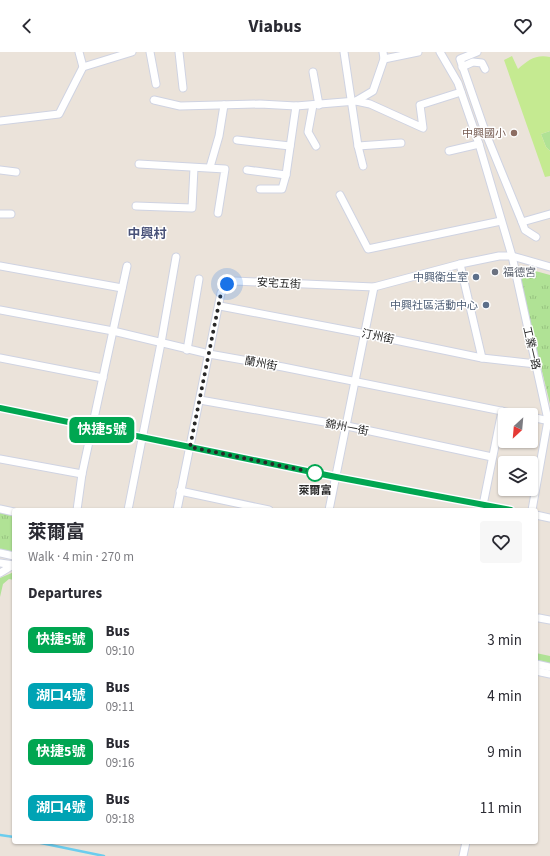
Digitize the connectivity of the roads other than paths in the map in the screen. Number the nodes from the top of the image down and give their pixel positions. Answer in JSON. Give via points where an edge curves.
{"nodes":[{"id":1,"x":79,"y":52,"type":"edge"},
{"id":2,"x":132,"y":52,"type":"edge"},
{"id":3,"x":150,"y":52,"type":"edge"},
{"id":4,"x":179,"y":52,"type":"edge"},
{"id":5,"x":344,"y":52,"type":"edge"},
{"id":6,"x":418,"y":52,"type":"edge"},
{"id":7,"x":440,"y":52,"type":"edge"},
{"id":8,"x":478,"y":52,"type":"edge"},
{"id":9,"x":384,"y":56,"type":"edge"},
{"id":10,"x":83,"y":66,"type":"junction"},
{"id":11,"x":462,"y":67,"type":"junction"},
{"id":12,"x":486,"y":69,"type":"dead end"},
{"id":13,"x":314,"y":72,"type":"dead end"},
{"id":14,"x":156,"y":84,"type":"dead end"},
{"id":15,"x":183,"y":88,"type":"dead end"},
{"id":16,"x":460,"y":92,"type":"junction"},
{"id":17,"x":154,"y":100,"type":"dead end"},
{"id":18,"x":354,"y":101,"type":"junction"},
{"id":19,"x":224,"y":105,"type":"junction"},
{"id":20,"x":316,"y":105,"type":"junction"},
{"id":21,"x":296,"y":106,"type":"junction"},
{"id":22,"x":0,"y":121,"type":"edge"},
{"id":23,"x":486,"y":134,"type":"junction"},
{"id":24,"x":476,"y":136,"type":"junction"},
{"id":25,"x":237,"y":140,"type":"dead end"},
{"id":26,"x":401,"y":143,"type":"dead end"},
{"id":27,"x":479,"y":144,"type":"junction"},
{"id":28,"x":290,"y":146,"type":"junction"},
{"id":29,"x":316,"y":146,"type":"dead end"},
{"id":30,"x":358,"y":146,"type":"junction"},
{"id":31,"x":449,"y":151,"type":"dead end"},
{"id":32,"x":139,"y":164,"type":"dead end"},
{"id":33,"x":364,"y":166,"type":"dead end"},
{"id":34,"x":210,"y":167,"type":"junction"},
{"id":35,"x":194,"y":168,"type":"junction"},
{"id":36,"x":0,"y":170,"type":"edge"},
{"id":37,"x":247,"y":170,"type":"dead end"},
{"id":38,"x":16,"y":172,"type":"dead end"},
{"id":39,"x":286,"y":175,"type":"junction"},
{"id":40,"x":260,"y":188,"type":"dead end"},
{"id":41,"x":340,"y":195,"type":"dead end"},
{"id":42,"x":136,"y":206,"type":"dead end"},
{"id":43,"x":218,"y":213,"type":"dead end"},
{"id":44,"x":0,"y":214,"type":"edge"},
{"id":45,"x":11,"y":214,"type":"dead end"},
{"id":46,"x":550,"y":214,"type":"edge"},
{"id":47,"x":501,"y":221,"type":"junction"},
{"id":48,"x":522,"y":222,"type":"junction"},
{"id":49,"x":536,"y":237,"type":"dead end"},
{"id":50,"x":512,"y":256,"type":"junction"},
{"id":51,"x":176,"y":257,"type":"dead end"},
{"id":52,"x":460,"y":264,"type":"junction"},
{"id":53,"x":0,"y":266,"type":"edge"},
{"id":54,"x":126,"y":266,"type":"dead end"},
{"id":55,"x":550,"y":267,"type":"edge"},
{"id":56,"x":199,"y":279,"type":"dead end"},
{"id":57,"x":374,"y":287,"type":"junction"},
{"id":58,"x":122,"y":288,"type":"junction"},
{"id":59,"x":220,"y":306,"type":"junction"},
{"id":60,"x":0,"y":310,"type":"edge"},
{"id":61,"x":113,"y":332,"type":"junction"},
{"id":62,"x":366,"y":334,"type":"junction"},
{"id":63,"x":161,"y":343,"type":"junction"},
{"id":64,"x":187,"y":350,"type":"junction"},
{"id":65,"x":209,"y":354,"type":"junction"},
{"id":66,"x":0,"y":358,"type":"edge"},
{"id":67,"x":482,"y":358,"type":"junction"},
{"id":68,"x":536,"y":364,"type":"junction"},
{"id":69,"x":103,"y":378,"type":"junction"},
{"id":70,"x":354,"y":382,"type":"junction"},
{"id":71,"x":200,"y":400,"type":"junction"},
{"id":72,"x":0,"y":408,"type":"edge"},
{"id":73,"x":498,"y":410,"type":"edge"},
{"id":74,"x":538,"y":418,"type":"edge"},
{"id":75,"x":549,"y":420,"type":"edge"},
{"id":76,"x":347,"y":426,"type":"junction"},
{"id":77,"x":93,"y":428,"type":"junction"},
{"id":78,"x":498,"y":429,"type":"edge"},
{"id":79,"x":142,"y":436,"type":"junction"},
{"id":80,"x":190,"y":447,"type":"junction"},
{"id":81,"x":492,"y":457,"type":"junction"},
{"id":82,"x":0,"y":459,"type":"edge"},
{"id":83,"x":82,"y":474,"type":"junction"},
{"id":84,"x":336,"y":477,"type":"junction"},
{"id":85,"x":180,"y":491,"type":"junction"},
{"id":86,"x":483,"y":507,"type":"edge"},
{"id":87,"x":76,"y":508,"type":"edge"},
{"id":88,"x":128,"y":508,"type":"edge"},
{"id":89,"x":177,"y":508,"type":"edge"},
{"id":90,"x":260,"y":508,"type":"edge"},
{"id":91,"x":329,"y":508,"type":"edge"},
{"id":92,"x":532,"y":508,"type":"edge"},
{"id":93,"x":0,"y":509,"type":"edge"},
{"id":94,"x":12,"y":512,"type":"edge"},
{"id":95,"x":538,"y":515,"type":"edge"},
{"id":96,"x":550,"y":518,"type":"edge"},
{"id":97,"x":0,"y":553,"type":"edge"},
{"id":98,"x":12,"y":556,"type":"edge"},
{"id":99,"x":0,"y":563,"type":"edge"},
{"id":100,"x":12,"y":565,"type":"edge"},
{"id":101,"x":12,"y":566,"type":"edge"},
{"id":102,"x":0,"y":573,"type":"edge"},
{"id":103,"x":539,"y":618,"type":"dead end"},
{"id":104,"x":550,"y":620,"type":"edge"},
{"id":105,"x":538,"y":664,"type":"edge"},
{"id":106,"x":550,"y":667,"type":"edge"},
{"id":107,"x":538,"y":671,"type":"edge"},
{"id":108,"x":550,"y":674,"type":"edge"},
{"id":109,"x":466,"y":844,"type":"edge"},
{"id":110,"x":463,"y":856,"type":"edge"}],
"edges":[{"from":1,"to":10,"type":"street"},
{"from":2,"to":10,"type":"street"},
{"from":3,"to":14,"type":"street"},
{"from":4,"to":15,"type":"street"},
{"from":5,"to":18,"type":"street"},
{"from":6,"to":9,"type":"street"},
{"from":7,"to":16,"type":"street","name":"工業一路","via":[[458,83]]},
{"from":8,"to":11,"type":"street","via":[[460,59]]},
{"from":9,"to":18,"type":"street","via":[[373,91]]},
{"from":10,"to":22,"type":"street","via":[[58,114]]},
{"from":11,"to":12,"type":"street","via":[[473,62],[482,63]]},
{"from":11,"to":23,"type":"street"},
{"from":13,"to":20,"type":"street"},
{"from":16,"to":18,"type":"street","via":[[420,105],[423,128],[370,104]]},
{"from":16,"to":24,"type":"street","name":"工業一路"},
{"from":17,"to":19,"type":"street","via":[[180,106]]},
{"from":18,"to":20,"type":"street"},
{"from":18,"to":30,"type":"street"},
{"from":19,"to":21,"type":"street"},
{"from":19,"to":34,"type":"street"},
{"from":20,"to":21,"type":"street"},
{"from":20,"to":29,"type":"street","via":[[308,132]]},
{"from":21,"to":28,"type":"street"},
{"from":23,"to":24,"type":"street"},
{"from":23,"to":48,"type":"street"},
{"from":24,"to":27,"type":"street","name":"工業一路"},
{"from":25,"to":28,"type":"street"},
{"from":26,"to":30,"type":"street"},
{"from":27,"to":31,"type":"street"},
{"from":27,"to":47,"type":"street","name":"工業一路"},
{"from":28,"to":39,"type":"street"},
{"from":30,"to":33,"type":"street"},
{"from":32,"to":35,"type":"street"},
{"from":34,"to":35,"type":"street"},
{"from":34,"to":43,"type":"street","via":[[225,169]]},
{"from":35,"to":42,"type":"street","via":[[192,208]]},
{"from":36,"to":38,"type":"street"},
{"from":37,"to":39,"type":"street"},
{"from":39,"to":40,"type":"street","via":[[282,189]]},
{"from":41,"to":47,"type":"street","via":[[368,249]]},
{"from":44,"to":45,"type":"street"},
{"from":46,"to":48,"type":"street"},
{"from":47,"to":50,"type":"street","name":"工業一路"},
{"from":48,"to":49,"type":"street","via":[[525,230]]},
{"from":50,"to":52,"type":"street","name":"安宅五街"},
{"from":50,"to":55,"type":"street"},
{"from":50,"to":68,"type":"street","name":"工業一路"},
{"from":51,"to":63,"type":"street"},
{"from":52,"to":57,"type":"street","name":"安宅五街"},
{"from":52,"to":67,"type":"street"},
{"from":53,"to":58,"type":"street"},
{"from":54,"to":58,"type":"street"},
{"from":56,"to":64,"type":"street"},
{"from":57,"to":59,"type":"street","name":"安宅五街","via":[[234,281],[227,284],[221,293]]},
{"from":57,"to":62,"type":"street"},
{"from":58,"to":61,"type":"street"},
{"from":59,"to":62,"type":"street","name":"汀州街"},
{"from":59,"to":65,"type":"street","name":"安宅五街"},
{"from":60,"to":61,"type":"street","name":"蘭州街"},
{"from":61,"to":63,"type":"street","name":"蘭州街"},
{"from":61,"to":69,"type":"street"},
{"from":62,"to":67,"type":"street","name":"汀州街"},
{"from":62,"to":70,"type":"street"},
{"from":63,"to":64,"type":"street","name":"蘭州街"},
{"from":63,"to":79,"type":"street"},
{"from":64,"to":65,"type":"street","name":"蘭州街"},
{"from":65,"to":70,"type":"street","name":"蘭州街"},
{"from":65,"to":71,"type":"street","name":"安宅五街"},
{"from":66,"to":69,"type":"street"},
{"from":67,"to":68,"type":"street","name":"汀州街"},
{"from":68,"to":75,"type":"street","name":"工業一路"},
{"from":69,"to":77,"type":"street"},
{"from":70,"to":73,"type":"street","name":"蘭州街"},
{"from":70,"to":76,"type":"street"},
{"from":71,"to":76,"type":"street","name":"錦州一街"},
{"from":71,"to":80,"type":"street","name":"安宅五街"},
{"from":72,"to":77,"type":"street"},
{"from":74,"to":75,"type":"street"},
{"from":75,"to":92,"type":"street","name":"工業一路"},
{"from":76,"to":81,"type":"street","name":"錦州一街"},
{"from":76,"to":84,"type":"street"},
{"from":77,"to":79,"type":"street"},
{"from":77,"to":83,"type":"street"},
{"from":78,"to":81,"type":"street"},
{"from":79,"to":80,"type":"street"},
{"from":79,"to":88,"type":"street"},
{"from":80,"to":84,"type":"street"},
{"from":80,"to":85,"type":"street","name":"安宅五街"},
{"from":81,"to":86,"type":"street"},
{"from":82,"to":83,"type":"street"},
{"from":83,"to":87,"type":"street"},
{"from":84,"to":86,"type":"street"},
{"from":84,"to":91,"type":"street"},
{"from":85,"to":89,"type":"street","name":"安宅五街"},
{"from":85,"to":90,"type":"street"},
{"from":93,"to":94,"type":"street"},
{"from":95,"to":96,"type":"street"},
{"from":97,"to":98,"type":"street"},
{"from":99,"to":100,"type":"street"},
{"from":101,"to":102,"type":"street"},
{"from":103,"to":104,"type":"street"},
{"from":105,"to":106,"type":"street"},
{"from":107,"to":108,"type":"street"},
{"from":109,"to":110,"type":"street"}]}
